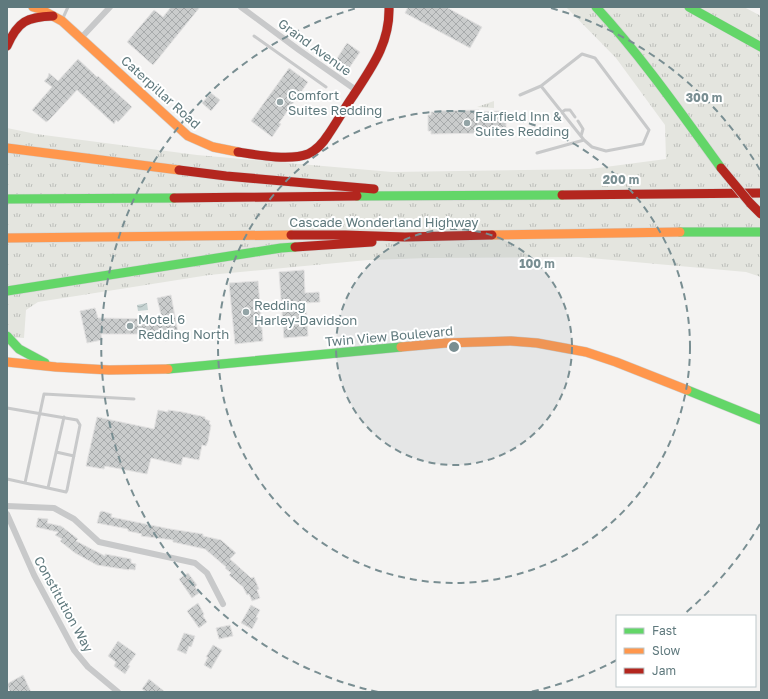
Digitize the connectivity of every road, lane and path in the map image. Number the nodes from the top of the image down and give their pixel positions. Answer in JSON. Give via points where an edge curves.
{"nodes":[{"id":1,"x":33,"y":7,"type":"edge"},
{"id":2,"x":68,"y":7,"type":"edge"},
{"id":3,"x":110,"y":7,"type":"edge"},
{"id":4,"x":241,"y":7,"type":"edge"},
{"id":5,"x":389,"y":7,"type":"edge"},
{"id":6,"x":596,"y":7,"type":"edge"},
{"id":7,"x":689,"y":7,"type":"edge"},
{"id":8,"x":54,"y":16,"type":"junction"},
{"id":9,"x":62,"y":22,"type":"junction"},
{"id":10,"x":254,"y":36,"type":"dead end"},
{"id":11,"x":81,"y":38,"type":"junction"},
{"id":12,"x":7,"y":46,"type":"edge"},
{"id":13,"x":761,"y":47,"type":"edge"},
{"id":14,"x":541,"y":86,"type":"junction"},
{"id":15,"x":326,"y":87,"type":"dead end"},
{"id":16,"x":356,"y":90,"type":"junction"},
{"id":17,"x":520,"y":95,"type":"dead end"},
{"id":18,"x":562,"y":112,"type":"junction"},
{"id":19,"x":575,"y":117,"type":"dead end"},
{"id":20,"x":578,"y":121,"type":"dead end"},
{"id":21,"x":580,"y":136,"type":"junction"},
{"id":22,"x":584,"y":140,"type":"junction"},
{"id":23,"x":7,"y":148,"type":"edge"},
{"id":24,"x":537,"y":153,"type":"dead end"},
{"id":25,"x":761,"y":193,"type":"edge"},
{"id":26,"x":417,"y":196,"type":"junction"},
{"id":27,"x":7,"y":199,"type":"edge"},
{"id":28,"x":761,"y":214,"type":"edge"},
{"id":29,"x":761,"y":232,"type":"edge"},
{"id":30,"x":405,"y":237,"type":"junction"},
{"id":31,"x":7,"y":238,"type":"edge"},
{"id":32,"x":7,"y":291,"type":"edge"},
{"id":33,"x":7,"y":336,"type":"edge"},
{"id":34,"x":7,"y":362,"type":"edge"},
{"id":35,"x":51,"y":366,"type":"junction"},
{"id":36,"x":134,"y":399,"type":"dead end"},
{"id":37,"x":7,"y":408,"type":"edge"},
{"id":38,"x":40,"y":413,"type":"junction"},
{"id":39,"x":64,"y":417,"type":"junction"},
{"id":40,"x":761,"y":420,"type":"edge"},
{"id":41,"x":56,"y":452,"type":"junction"},
{"id":42,"x":74,"y":456,"type":"junction"},
{"id":43,"x":7,"y":479,"type":"edge"},
{"id":44,"x":25,"y":483,"type":"junction"},
{"id":45,"x":48,"y":488,"type":"junction"},
{"id":46,"x":7,"y":506,"type":"edge"},
{"id":47,"x":7,"y":514,"type":"edge"},
{"id":48,"x":223,"y":604,"type":"dead end"},
{"id":49,"x":118,"y":692,"type":"edge"}],
"edges":[{"from":1,"to":8,"type":"main road","name":"Caterpillar Road"},
{"from":2,"to":9,"type":"lane"},
{"from":3,"to":11,"type":"street"},
{"from":4,"to":16,"type":"street","name":"Grand Avenue"},
{"from":5,"to":16,"type":"main road","name":"Caterpillar Road","via":[[385,40]]},
{"from":6,"to":28,"type":"main road","bridge":true,"via":[[657,79],[721,168]]},
{"from":7,"to":13,"type":"main road"},
{"from":8,"to":9,"type":"main road","name":"Caterpillar Road"},
{"from":8,"to":12,"type":"main road","via":[[22,22],[15,29]]},
{"from":9,"to":11,"type":"main road","name":"Caterpillar Road"},
{"from":10,"to":15,"type":"lane"},
{"from":11,"to":16,"type":"main road","name":"Caterpillar Road","via":[[183,132],[197,141],[218,148],[284,156],[305,155],[318,148]]},
{"from":14,"to":17,"type":"lane"},
{"from":14,"to":18,"type":"lane"},
{"from":14,"to":22,"type":"lane","via":[[582,54],[595,58],[649,130],[643,144],[606,151],[592,148]]},
{"from":18,"to":19,"type":"lane","via":[[570,110]]},
{"from":18,"to":21,"type":"lane"},
{"from":20,"to":21,"type":"lane","via":[[583,128]]},
{"from":21,"to":22,"type":"lane"},
{"from":22,"to":24,"type":"lane"},
{"from":23,"to":26,"type":"main road","via":[[226,176],[390,190]]},
{"from":25,"to":26,"type":"main road","name":"Cascade Wonderland Highway"},
{"from":26,"to":27,"type":"main road","name":"Cascade Wonderland Highway"},
{"from":29,"to":30,"type":"main road","name":"Cascade Wonderland Highway"},
{"from":30,"to":31,"type":"main road","name":"Cascade Wonderland Highway","via":[[345,235]]},
{"from":30,"to":32,"type":"main road","via":[[370,243],[274,249]]},
{"from":33,"to":35,"type":"main road","via":[[18,350]]},
{"from":34,"to":35,"type":"main road","name":"Twin View Boulevard"},
{"from":35,"to":40,"type":"main road","name":"Twin View Boulevard","via":[[161,370],[446,343],[518,342],[586,352]]},
{"from":36,"to":38,"type":"lane","via":[[44,394]]},
{"from":37,"to":38,"type":"lane"},
{"from":38,"to":39,"type":"lane"},
{"from":38,"to":44,"type":"lane"},
{"from":39,"to":41,"type":"lane"},
{"from":39,"to":42,"type":"lane","via":[[77,420],[80,425]]},
{"from":41,"to":42,"type":"lane"},
{"from":41,"to":45,"type":"lane"},
{"from":42,"to":45,"type":"lane","via":[[66,492]]},
{"from":43,"to":44,"type":"lane"},
{"from":44,"to":45,"type":"lane"},
{"from":46,"to":48,"type":"street","via":[[54,508],[74,519],[99,542],[195,563],[207,573]]},
{"from":47,"to":49,"type":"street","name":"Constitution Way","via":[[34,575],[74,650],[88,667]]}]}
